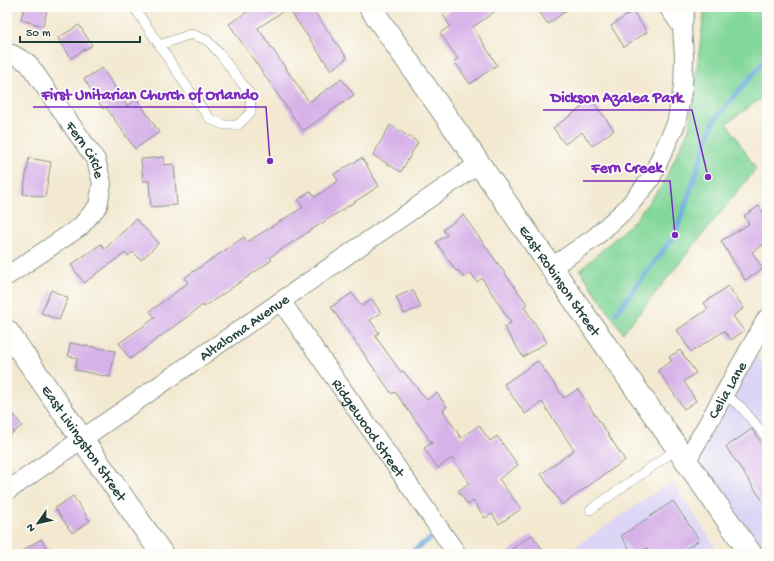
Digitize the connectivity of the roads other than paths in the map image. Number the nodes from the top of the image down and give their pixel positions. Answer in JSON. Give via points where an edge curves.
{"nodes":[{"id":1,"x":134,"y":7,"type":"edge"},
{"id":2,"x":370,"y":7,"type":"edge"},
{"id":3,"x":668,"y":7,"type":"edge"},
{"id":4,"x":686,"y":7,"type":"edge"},
{"id":5,"x":682,"y":28,"type":"junction"},
{"id":6,"x":160,"y":45,"type":"junction"},
{"id":7,"x":7,"y":54,"type":"edge"},
{"id":8,"x":480,"y":163,"type":"junction"},
{"id":9,"x":552,"y":267,"type":"junction"},
{"id":10,"x":7,"y":276,"type":"edge"},
{"id":11,"x":281,"y":301,"type":"junction"},
{"id":12,"x":767,"y":318,"type":"edge"},
{"id":13,"x":9,"y":337,"type":"edge"},
{"id":14,"x":724,"y":394,"type":"junction"},
{"id":15,"x":767,"y":438,"type":"edge"},
{"id":16,"x":83,"y":439,"type":"junction"},
{"id":17,"x":681,"y":456,"type":"junction"},
{"id":18,"x":7,"y":491,"type":"edge"},
{"id":19,"x":590,"y":510,"type":"dead end"},
{"id":20,"x":162,"y":554,"type":"edge"},
{"id":21,"x":457,"y":554,"type":"edge"},
{"id":22,"x":751,"y":554,"type":"edge"}],
"edges":[{"from":1,"to":6,"type":"lane"},
{"from":2,"to":8,"type":"main road","name":"East Robinson Street"},
{"from":3,"to":5,"type":"street"},
{"from":4,"to":5,"type":"street"},
{"from":5,"to":9,"type":"street","via":[[683,86],[676,124],[650,180],[626,209],[594,238]]},
{"from":6,"to":6,"type":"lane","via":[[210,119],[224,125],[238,125],[251,112],[250,94],[207,40],[191,34]]},
{"from":7,"to":10,"type":"street","name":"Fern Circle","via":[[28,63],[96,160],[102,183],[98,206],[80,227]]},
{"from":8,"to":9,"type":"main road","name":"East Robinson Street"},
{"from":8,"to":11,"type":"street","name":"Altaloma Avenue"},
{"from":9,"to":17,"type":"main road","name":"East Robinson Street"},
{"from":11,"to":16,"type":"street","name":"Altaloma Avenue"},
{"from":11,"to":21,"type":"street","name":"Ridgewood Street"},
{"from":12,"to":14,"type":"street","name":"Celia Lane"},
{"from":13,"to":16,"type":"main road","name":"East Livingston Street"},
{"from":14,"to":15,"type":"lane","via":[[741,407]]},
{"from":14,"to":17,"type":"street","name":"Celia Lane"},
{"from":16,"to":18,"type":"street","name":"Altaloma Avenue"},
{"from":16,"to":20,"type":"main road","name":"East Livingston Street"},
{"from":17,"to":19,"type":"lane"},
{"from":17,"to":22,"type":"main road","name":"East Robinson Street"}]}
